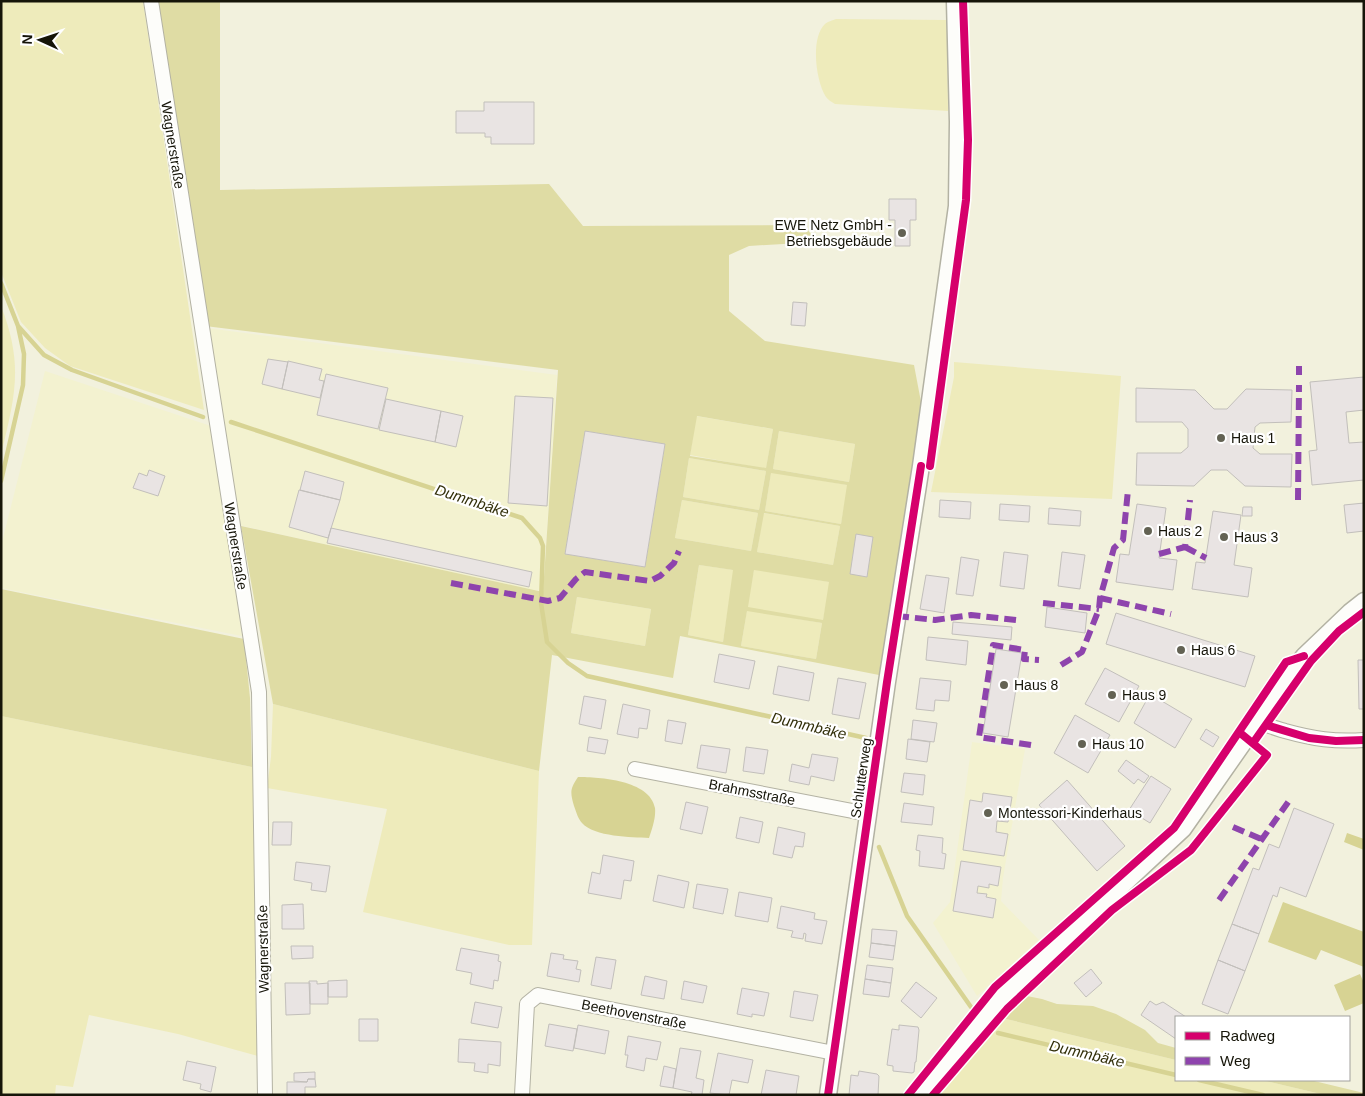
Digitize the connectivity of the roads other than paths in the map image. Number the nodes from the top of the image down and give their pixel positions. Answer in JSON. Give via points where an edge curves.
{"nodes":[{"id":1,"x":151,"y":1,"type":"edge"},
{"id":2,"x":955,"y":1,"type":"edge"},
{"id":3,"x":1364,"y":601,"type":"edge"},
{"id":4,"x":1259,"y":720,"type":"junction"},
{"id":5,"x":1364,"y":740,"type":"edge"},
{"id":6,"x":635,"y":769,"type":"dead end"},
{"id":7,"x":868,"y":814,"type":"junction"},
{"id":8,"x":834,"y":1053,"type":"junction"},
{"id":9,"x":265,"y":1095,"type":"edge"},
{"id":10,"x":522,"y":1095,"type":"edge"},
{"id":11,"x":828,"y":1095,"type":"edge"},
{"id":12,"x":918,"y":1095,"type":"edge"}],
"edges":[{"from":1,"to":9,"type":"street","name":"Wagnerstraße","via":[[258,692]]},
{"from":2,"to":7,"type":"street","name":"Schlutterweg","via":[[957,206]]},
{"from":3,"to":4,"type":"street","via":[[1304,656]]},
{"from":4,"to":5,"type":"street","via":[[1309,738]]},
{"from":4,"to":12,"type":"street","via":[[1183,829],[997,1002]]},
{"from":6,"to":7,"type":"street","name":"Brahmsstraße"},
{"from":7,"to":8,"type":"street","name":"Schlutterweg"},
{"from":8,"to":10,"type":"street","name":"Beethovenstraße","via":[[538,995],[527,1004]]},
{"from":8,"to":11,"type":"street","name":"Schlutterweg"}]}
